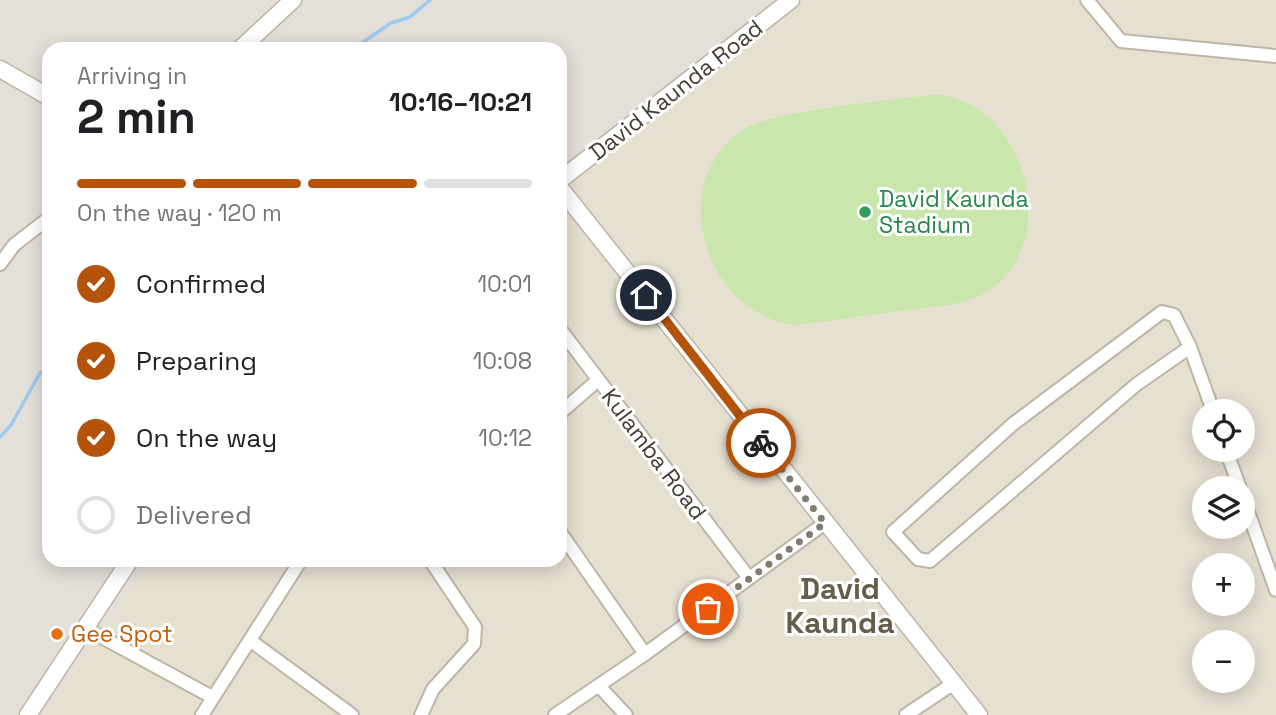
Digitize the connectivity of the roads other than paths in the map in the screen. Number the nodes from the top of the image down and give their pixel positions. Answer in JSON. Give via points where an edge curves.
{"nodes":[{"id":1,"x":293,"y":0,"type":"edge"},
{"id":2,"x":791,"y":0,"type":"edge"},
{"id":3,"x":1087,"y":0,"type":"edge"},
{"id":4,"x":248,"y":42,"type":"edge"},
{"id":5,"x":1276,"y":56,"type":"edge"},
{"id":6,"x":0,"y":69,"type":"edge"},
{"id":7,"x":42,"y":93,"type":"edge"},
{"id":8,"x":567,"y":175,"type":"edge"},
{"id":9,"x":567,"y":197,"type":"edge"},
{"id":10,"x":42,"y":223,"type":"edge"},
{"id":11,"x":0,"y":264,"type":"edge"},
{"id":12,"x":567,"y":338,"type":"edge"},
{"id":13,"x":1190,"y":346,"type":"junction"},
{"id":14,"x":598,"y":380,"type":"junction"},
{"id":15,"x":1209,"y":399,"type":"edge"},
{"id":16,"x":567,"y":407,"type":"edge"},
{"id":17,"x":825,"y":523,"type":"junction"},
{"id":18,"x":1255,"y":531,"type":"edge"},
{"id":19,"x":567,"y":542,"type":"edge"},
{"id":20,"x":125,"y":567,"type":"edge"},
{"id":21,"x":297,"y":567,"type":"edge"},
{"id":22,"x":435,"y":567,"type":"edge"},
{"id":23,"x":749,"y":578,"type":"junction"},
{"id":24,"x":1276,"y":590,"type":"edge"},
{"id":25,"x":85,"y":628,"type":"junction"},
{"id":26,"x":251,"y":641,"type":"junction"},
{"id":27,"x":645,"y":654,"type":"junction"},
{"id":28,"x":954,"y":683,"type":"junction"},
{"id":29,"x":599,"y":686,"type":"junction"},
{"id":30,"x":212,"y":697,"type":"junction"},
{"id":31,"x":28,"y":715,"type":"edge"},
{"id":32,"x":202,"y":715,"type":"edge"},
{"id":33,"x":352,"y":715,"type":"edge"},
{"id":34,"x":421,"y":715,"type":"edge"},
{"id":35,"x":555,"y":715,"type":"edge"},
{"id":36,"x":626,"y":715,"type":"edge"},
{"id":37,"x":906,"y":715,"type":"edge"},
{"id":38,"x":979,"y":715,"type":"edge"}],
"edges":[{"from":1,"to":4,"type":"street"},
{"from":2,"to":8,"type":"street","name":"David Kaunda Road"},
{"from":3,"to":5,"type":"street","via":[[1121,41]]},
{"from":6,"to":7,"type":"street"},
{"from":9,"to":17,"type":"street"},
{"from":10,"to":11,"type":"street","via":[[13,245]]},
{"from":12,"to":14,"type":"street","name":"Kulamba Road"},
{"from":13,"to":13,"type":"street","via":[[1174,314],[1162,312],[1013,424],[893,532],[918,559],[930,561],[1137,384]]},
{"from":13,"to":15,"type":"street"},
{"from":14,"to":16,"type":"street"},
{"from":14,"to":23,"type":"street","name":"Kulamba Road"},
{"from":17,"to":23,"type":"street"},
{"from":17,"to":28,"type":"street"},
{"from":18,"to":24,"type":"street"},
{"from":19,"to":27,"type":"street"},
{"from":20,"to":25,"type":"street"},
{"from":21,"to":26,"type":"street"},
{"from":22,"to":34,"type":"street","via":[[475,627],[476,636],[433,689]]},
{"from":23,"to":27,"type":"street"},
{"from":25,"to":30,"type":"street"},
{"from":25,"to":31,"type":"street"},
{"from":26,"to":30,"type":"street"},
{"from":26,"to":33,"type":"street"},
{"from":27,"to":29,"type":"street"},
{"from":28,"to":37,"type":"street"},
{"from":28,"to":38,"type":"street"},
{"from":29,"to":35,"type":"street"},
{"from":29,"to":36,"type":"street"},
{"from":30,"to":32,"type":"street"}]}
